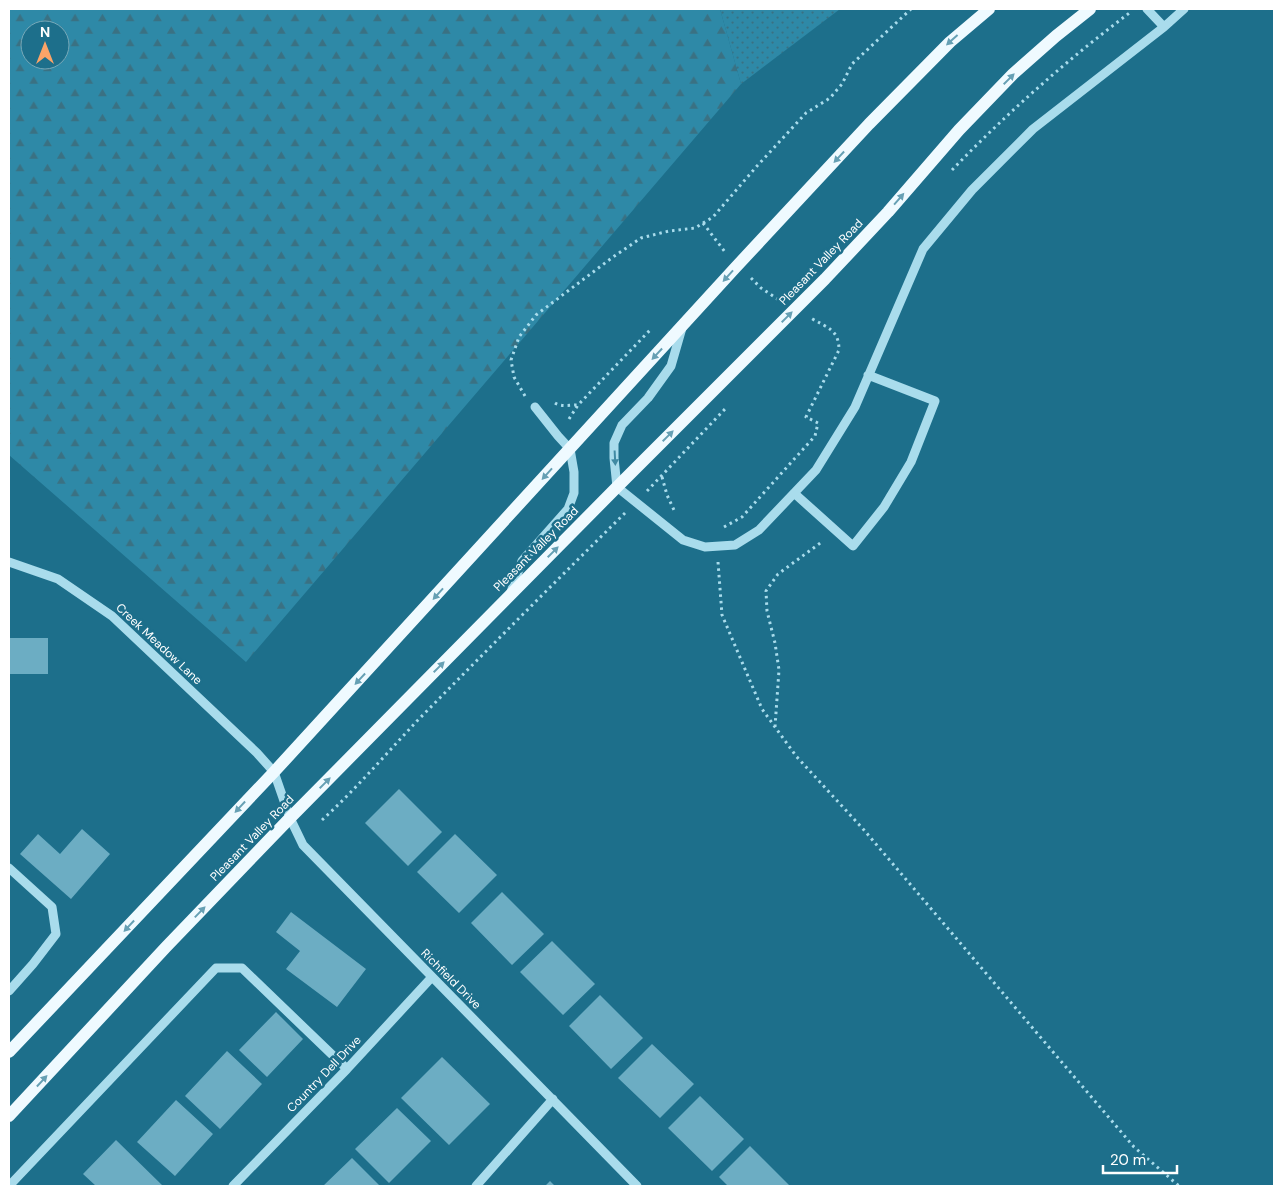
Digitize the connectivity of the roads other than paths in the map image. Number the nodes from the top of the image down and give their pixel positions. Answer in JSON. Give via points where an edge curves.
{"nodes":[{"id":1,"x":989,"y":9,"type":"edge"},
{"id":2,"x":1090,"y":9,"type":"edge"},
{"id":3,"x":1147,"y":9,"type":"edge"},
{"id":4,"x":1184,"y":9,"type":"edge"},
{"id":5,"x":1164,"y":27,"type":"junction"},
{"id":6,"x":683,"y":326,"type":"junction"},
{"id":7,"x":868,"y":375,"type":"junction"},
{"id":8,"x":535,"y":407,"type":"road end"},
{"id":9,"x":570,"y":449,"type":"junction"},
{"id":10,"x":617,"y":487,"type":"junction"},
{"id":11,"x":794,"y":493,"type":"junction"},
{"id":12,"x":9,"y":562,"type":"edge"},
{"id":13,"x":509,"y":597,"type":"junction"},
{"id":14,"x":274,"y":772,"type":"junction"},
{"id":15,"x":290,"y":818,"type":"junction"},
{"id":16,"x":9,"y":868,"type":"edge"},
{"id":17,"x":432,"y":977,"type":"junction"},
{"id":18,"x":9,"y":991,"type":"edge"},
{"id":19,"x":9,"y":1052,"type":"edge"},
{"id":20,"x":347,"y":1069,"type":"junction"},
{"id":21,"x":553,"y":1099,"type":"junction"},
{"id":22,"x":9,"y":1116,"type":"edge"},
{"id":23,"x":9,"y":1186,"type":"edge"},
{"id":24,"x":233,"y":1186,"type":"edge"},
{"id":25,"x":476,"y":1186,"type":"edge"},
{"id":26,"x":637,"y":1186,"type":"edge"}],
"edges":[{"from":1,"to":6,"type":"main road","one_way":true,"via":[[950,42],[869,124]]},
{"from":10,"to":2,"type":"main road","name":"Pleasant Valley Road","one_way":true,"via":[[831,272],[1006,81]]},
{"from":3,"to":5,"type":"street"},
{"from":4,"to":5,"type":"street"},
{"from":5,"to":7,"type":"street","via":[[1032,128],[972,190],[922,250]]},
{"from":6,"to":9,"type":"main road","one_way":true},
{"from":6,"to":10,"type":"street","one_way":true,"via":[[671,366],[648,398],[622,425],[614,443]]},
{"from":7,"to":11,"type":"street","via":[[855,407],[835,440],[816,470]]},
{"from":7,"to":11,"type":"street","via":[[935,401],[912,462],[884,507],[853,546]]},
{"from":8,"to":9,"type":"street"},
{"from":9,"to":13,"type":"street","via":[[574,493],[568,510],[522,561]]},
{"from":9,"to":14,"type":"main road","one_way":true},
{"from":10,"to":11,"type":"street","via":[[683,540],[705,547],[735,545],[760,530]]},
{"from":13,"to":10,"type":"main road","name":"Pleasant Valley Road","one_way":true},
{"from":12,"to":14,"type":"street","name":"Creek Meadow Lane","via":[[58,579],[112,616]]},
{"from":15,"to":13,"type":"main road","name":"Pleasant Valley Road","one_way":true},
{"from":14,"to":15,"type":"street","name":"Richfield Drive"},
{"from":14,"to":19,"type":"main road","one_way":true},
{"from":15,"to":17,"type":"street","name":"Richfield Drive","via":[[303,845]]},
{"from":22,"to":15,"type":"main road","name":"Pleasant Valley Road","one_way":true},
{"from":16,"to":18,"type":"street","via":[[52,907],[56,934]]},
{"from":17,"to":20,"type":"street","name":"Country Dell Drive"},
{"from":17,"to":21,"type":"street","name":"Richfield Drive"},
{"from":20,"to":23,"type":"street","via":[[242,968],[216,968]]},
{"from":20,"to":24,"type":"street","name":"Country Dell Drive"},
{"from":21,"to":25,"type":"street"},
{"from":21,"to":26,"type":"street","name":"Richfield Drive"}]}
